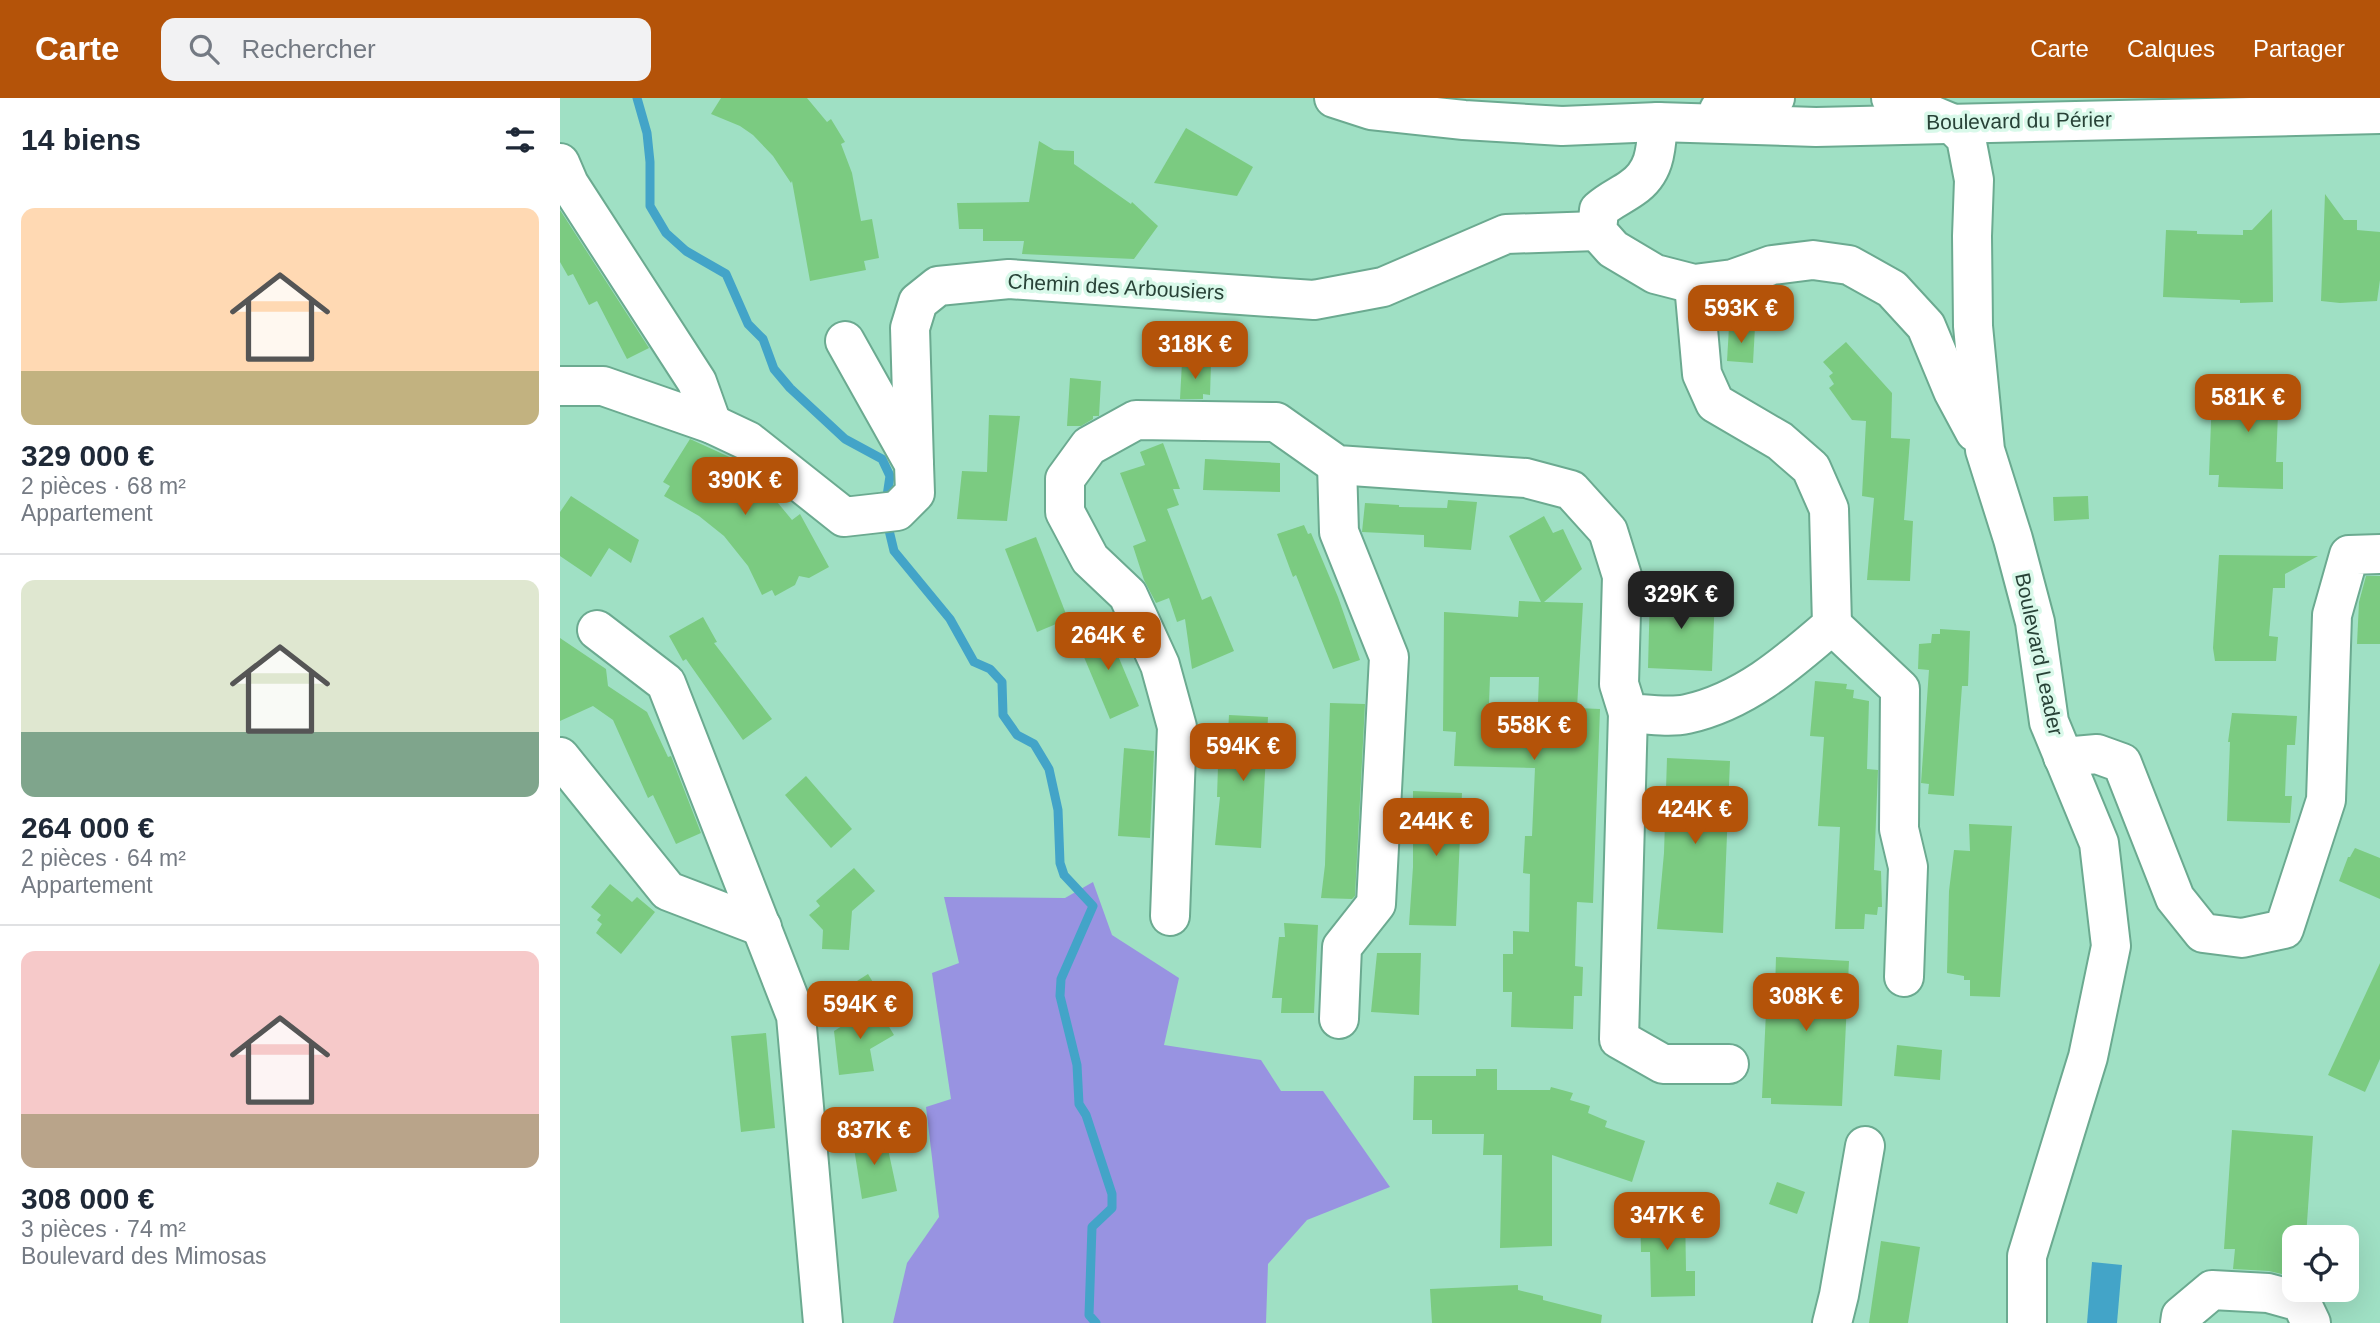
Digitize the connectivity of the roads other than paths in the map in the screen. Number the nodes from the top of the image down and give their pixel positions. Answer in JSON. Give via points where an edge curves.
{"nodes":[{"id":1,"x":1334,"y":98,"type":"edge"},
{"id":2,"x":1775,"y":98,"type":"edge"},
{"id":3,"x":1891,"y":98,"type":"edge"},
{"id":4,"x":2380,"y":114,"type":"edge"},
{"id":5,"x":1658,"y":122,"type":"junction"},
{"id":6,"x":1951,"y":122,"type":"junction"},
{"id":7,"x":2003,"y":122,"type":"junction"},
{"id":8,"x":560,"y":163,"type":"edge"},
{"id":9,"x":1974,"y":180,"type":"junction"},
{"id":10,"x":1597,"y":231,"type":"junction"},
{"id":11,"x":1694,"y":284,"type":"junction"},
{"id":12,"x":845,"y":341,"type":"dead end"},
{"id":13,"x":560,"y":386,"type":"edge"},
{"id":14,"x":712,"y":424,"type":"junction"},
{"id":15,"x":1985,"y":450,"type":"junction"},
{"id":16,"x":914,"y":464,"type":"junction"},
{"id":17,"x":1338,"y":465,"type":"junction"},
{"id":18,"x":2380,"y":554,"type":"edge"},
{"id":19,"x":1832,"y":625,"type":"junction"},
{"id":20,"x":597,"y":630,"type":"dead end"},
{"id":21,"x":1628,"y":713,"type":"junction"},
{"id":22,"x":560,"y":757,"type":"edge"},
{"id":23,"x":2063,"y":757,"type":"junction"},
{"id":24,"x":1170,"y":916,"type":"dead end"},
{"id":25,"x":762,"y":927,"type":"junction"},
{"id":26,"x":1904,"y":977,"type":"dead end"},
{"id":27,"x":1339,"y":1019,"type":"dead end"},
{"id":28,"x":1729,"y":1064,"type":"dead end"},
{"id":29,"x":1864,"y":1146,"type":"dead end"},
{"id":30,"x":823,"y":1323,"type":"edge"},
{"id":31,"x":1832,"y":1323,"type":"edge"},
{"id":32,"x":2027,"y":1323,"type":"edge"},
{"id":33,"x":2180,"y":1323,"type":"edge"},
{"id":34,"x":2311,"y":1323,"type":"edge"}],
"edges":[{"from":1,"to":5,"type":"street","name":"Boulevard du Périer","via":[[1371,110],[1464,120],[1562,126]]},
{"from":2,"to":5,"type":"street","name":"Boulevard du Périer"},
{"from":3,"to":6,"type":"street"},
{"from":4,"to":7,"type":"street","name":"Boulevard du Périer"},
{"from":5,"to":6,"type":"street","name":"Boulevard du Périer","via":[[1816,127]]},
{"from":5,"to":10,"type":"street","via":[[1655,160],[1647,175],[1599,210]]},
{"from":6,"to":7,"type":"street","name":"Boulevard du Périer"},
{"from":6,"to":9,"type":"street","via":[[1965,135]]},
{"from":7,"to":9,"type":"street","via":[[1989,140]]},
{"from":8,"to":14,"type":"street","via":[[569,184],[697,382]]},
{"from":9,"to":15,"type":"street","name":"Boulevard Leader","via":[[1973,326]]},
{"from":10,"to":11,"type":"street","via":[[1613,249],[1655,274]]},
{"from":10,"to":16,"type":"street","name":"Chemin des Arbousiers","via":[[1506,234],[1383,287],[1314,300],[1009,279],[938,286],[918,302],[910,328]]},
{"from":11,"to":15,"type":"street","via":[[1813,260],[1849,265],[1892,289],[1926,326],[1953,391]]},
{"from":11,"to":19,"type":"street","via":[[1702,374],[1715,403],[1780,441],[1811,468],[1829,509]]},
{"from":12,"to":16,"type":"street"},
{"from":13,"to":14,"type":"street","name":"Chemin des Arbousiers","via":[[603,386]]},
{"from":14,"to":16,"type":"street","name":"Chemin des Arbousiers","via":[[748,440],[845,517],[897,511],[915,493]]},
{"from":15,"to":23,"type":"street","name":"Boulevard Leader","via":[[2035,622],[2049,722]]},
{"from":17,"to":21,"type":"street","via":[[1526,478],[1571,490],[1608,531],[1622,576],[1619,684]]},
{"from":17,"to":24,"type":"street","via":[[1276,422],[1136,420],[1089,446],[1065,479],[1065,512],[1090,559],[1128,595],[1160,665],[1177,727]]},
{"from":17,"to":27,"type":"street","via":[[1339,532],[1389,657],[1376,904],[1342,947]]},
{"from":18,"to":23,"type":"street","via":[[2349,555],[2332,615],[2326,800],[2284,929],[2242,937],[2203,933],[2175,898],[2122,763],[2097,754]]},
{"from":19,"to":21,"type":"street","via":[[1743,694],[1685,715]]},
{"from":19,"to":26,"type":"street","via":[[1900,688],[1899,829],[1908,867]]},
{"from":20,"to":25,"type":"street","via":[[666,683]]},
{"from":21,"to":28,"type":"street","via":[[1619,1039],[1663,1064]]},
{"from":22,"to":25,"type":"street","via":[[668,891]]},
{"from":23,"to":32,"type":"street","name":"Boulevard Leader","via":[[2099,844],[2111,946],[2088,1057],[2027,1256]]},
{"from":25,"to":30,"type":"street","via":[[796,1016]]},
{"from":29,"to":31,"type":"street"},
{"from":33,"to":34,"type":"street","via":[[2181,1316],[2211,1290],[2268,1293],[2301,1302]]}]}
